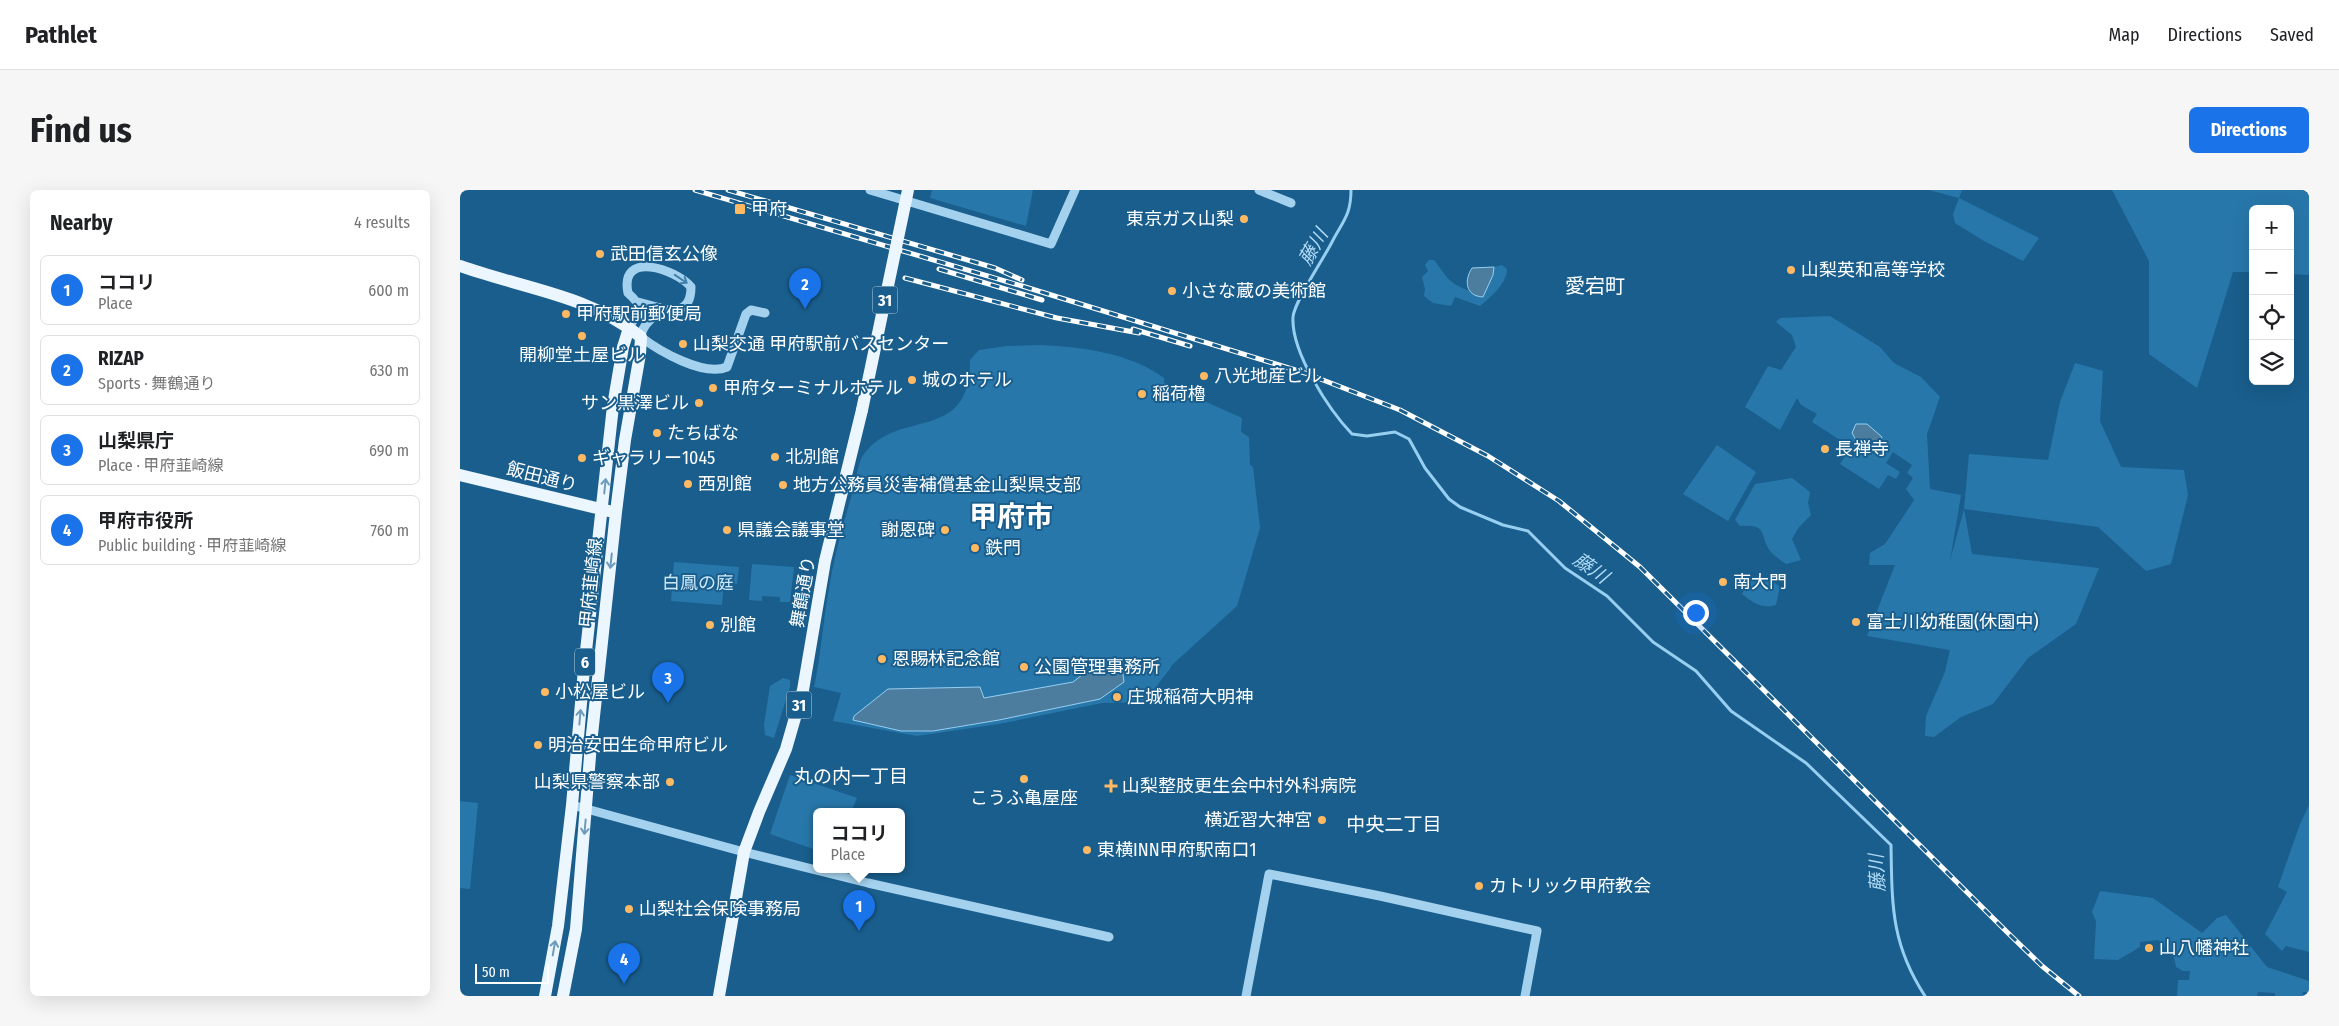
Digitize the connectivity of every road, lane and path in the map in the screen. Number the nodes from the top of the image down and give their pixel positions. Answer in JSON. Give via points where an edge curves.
{"nodes":[{"id":1,"x":870,"y":190,"type":"edge"},
{"id":2,"x":908,"y":190,"type":"edge"},
{"id":3,"x":1075,"y":190,"type":"edge"},
{"id":4,"x":1259,"y":190,"type":"edge"},
{"id":5,"x":1291,"y":203,"type":"dead end"},
{"id":6,"x":460,"y":266,"type":"edge"},
{"id":7,"x":638,"y":302,"type":"junction"},
{"id":8,"x":668,"y":310,"type":"junction"},
{"id":9,"x":765,"y":313,"type":"dead end"},
{"id":10,"x":629,"y":328,"type":"junction"},
{"id":11,"x":641,"y":337,"type":"junction"},
{"id":12,"x":460,"y":475,"type":"edge"},
{"id":13,"x":602,"y":510,"type":"junction"},
{"id":14,"x":616,"y":512,"type":"junction"},
{"id":15,"x":572,"y":805,"type":"junction"},
{"id":16,"x":586,"y":807,"type":"junction"},
{"id":17,"x":744,"y":852,"type":"junction"},
{"id":18,"x":813,"y":869,"type":"edge"},
{"id":19,"x":829,"y":873,"type":"edge"},
{"id":20,"x":1109,"y":937,"type":"dead end"},
{"id":21,"x":545,"y":996,"type":"edge"},
{"id":22,"x":563,"y":996,"type":"edge"},
{"id":23,"x":719,"y":996,"type":"edge"},
{"id":24,"x":1246,"y":996,"type":"edge"},
{"id":25,"x":1525,"y":996,"type":"edge"}],
"edges":[{"from":1,"to":3,"type":"street","via":[[1051,244]]},
{"from":2,"to":17,"type":"main road","name":"舞鶴通り","number":"31","bridge":true,"via":[[862,410],[825,562],[803,690],[786,749]]},
{"from":4,"to":5,"type":"street"},
{"from":6,"to":10,"type":"main road","via":[[576,301],[619,320]]},
{"from":7,"to":8,"type":"street"},
{"from":7,"to":8,"type":"street","one_way":true,"via":[[628,293],[627,282],[632,272],[649,266],[676,274],[691,287],[685,306]]},
{"from":7,"to":10,"type":"street","via":[[636,319]]},
{"from":8,"to":11,"type":"street","via":[[644,326]]},
{"from":9,"to":11,"type":"street","via":[[751,310],[746,314],[728,367],[724,369],[688,363],[661,352]]},
{"from":10,"to":11,"type":"main road"},
{"from":13,"to":10,"type":"main road","name":"甲府韮崎線","number":"6","one_way":true,"via":[[616,389]]},
{"from":11,"to":14,"type":"main road","name":"甲府韮崎線","number":"6"},
{"from":12,"to":13,"type":"main road","name":"飯田通り"},
{"from":13,"to":14,"type":"main road","name":"飯田通り"},
{"from":15,"to":13,"type":"main road","name":"甲府韮崎線","number":"6","one_way":true},
{"from":14,"to":16,"type":"main road","name":"甲府韮崎線","number":"6","one_way":true},
{"from":15,"to":16,"type":"street"},
{"from":21,"to":15,"type":"main road","name":"甲府韮崎線","number":"6","one_way":true,"via":[[558,926]]},
{"from":16,"to":17,"type":"street"},
{"from":16,"to":22,"type":"main road","name":"甲府韮崎線","number":"6","one_way":true,"via":[[576,929]]},
{"from":17,"to":18,"type":"street"},
{"from":17,"to":23,"type":"main road","name":"舞鶴通り","number":"31"},
{"from":19,"to":20,"type":"street"},
{"from":24,"to":25,"type":"street","via":[[1269,874],[1538,932]]}]}
